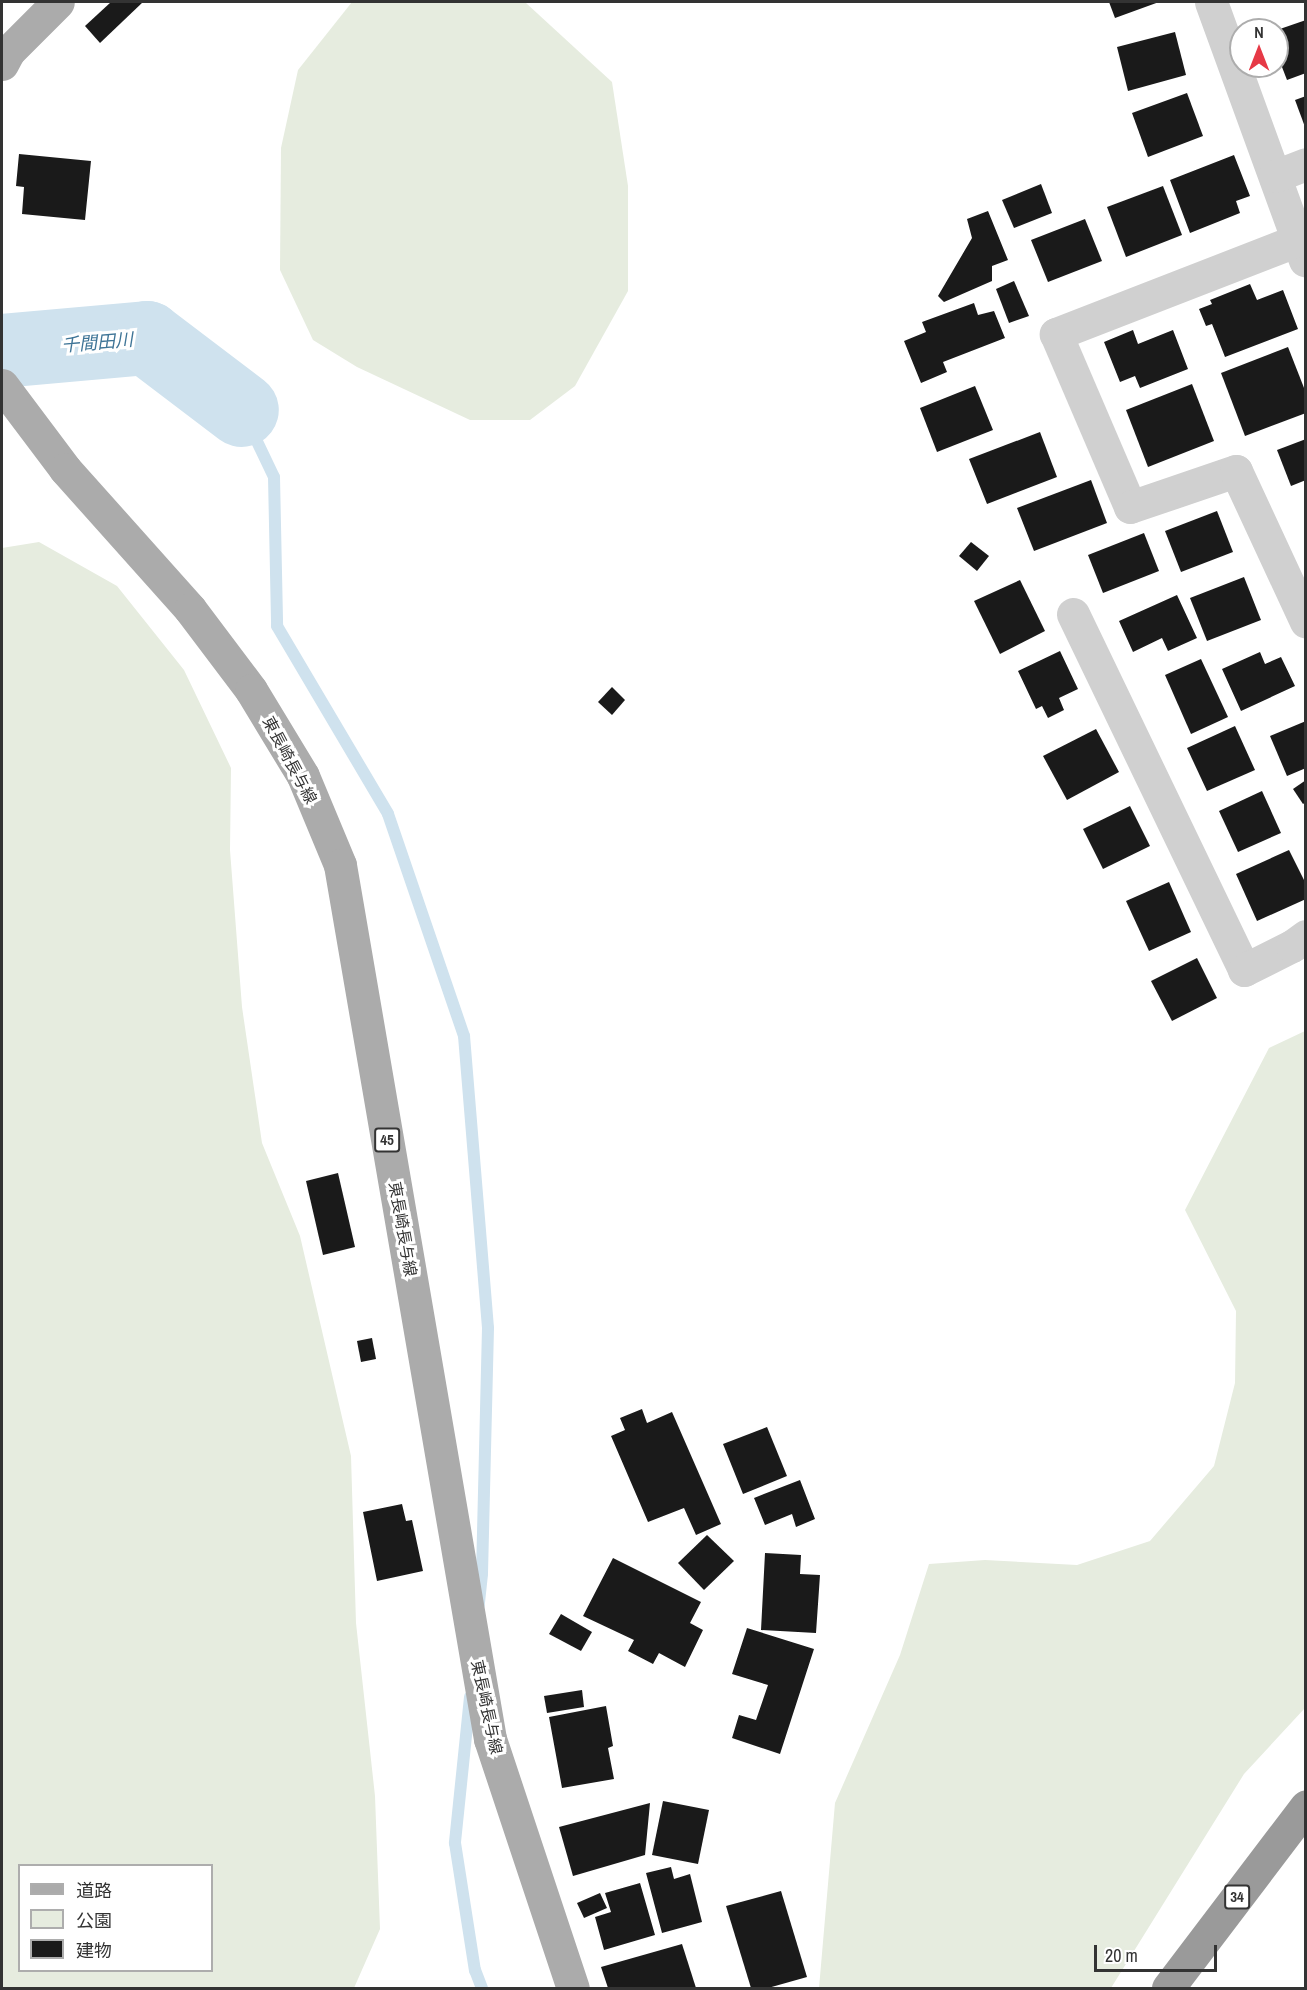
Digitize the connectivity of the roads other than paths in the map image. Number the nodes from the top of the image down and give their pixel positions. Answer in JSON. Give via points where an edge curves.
{"nodes":[{"id":1,"x":58,"y":2,"type":"edge"},
{"id":2,"x":1211,"y":2,"type":"edge"},
{"id":3,"x":2,"y":64,"type":"edge"},
{"id":4,"x":1305,"y":164,"type":"edge"},
{"id":5,"x":1275,"y":176,"type":"junction"},
{"id":6,"x":1302,"y":251,"type":"edge"},
{"id":7,"x":2,"y":385,"type":"edge"},
{"id":8,"x":1073,"y":614,"type":"dead end"},
{"id":9,"x":1305,"y":622,"type":"edge"},
{"id":10,"x":1305,"y":936,"type":"edge"},
{"id":11,"x":1305,"y":1806,"type":"edge"},
{"id":12,"x":573,"y":1989,"type":"edge"},
{"id":13,"x":1168,"y":1989,"type":"edge"}],
"edges":[{"from":1,"to":3,"type":"main road","via":[[9,51]]},
{"from":2,"to":5,"type":"street"},
{"from":4,"to":5,"type":"street"},
{"from":5,"to":6,"type":"street"},
{"from":6,"to":9,"type":"street","via":[[1056,334],[1130,507],[1236,471]]},
{"from":7,"to":12,"type":"main road","name":"東長崎長与線","number":"45","via":[[65,469],[190,609],[251,690],[303,776],[340,865],[490,1739]]},
{"from":8,"to":10,"type":"street","via":[[1244,970]]},
{"from":11,"to":13,"type":"highway","number":"34"}]}
